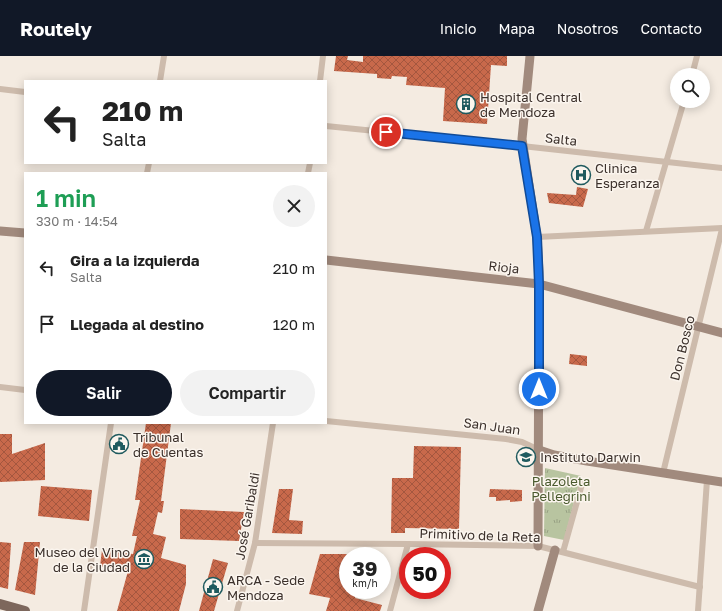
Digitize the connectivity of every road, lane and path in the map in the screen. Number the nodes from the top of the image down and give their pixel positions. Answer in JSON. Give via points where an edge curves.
{"nodes":[{"id":1,"x":164,"y":56,"type":"edge"},
{"id":2,"x":323,"y":56,"type":"edge"},
{"id":3,"x":530,"y":56,"type":"edge"},
{"id":4,"x":697,"y":56,"type":"edge"},
{"id":5,"x":694,"y":68,"type":"edge"},
{"id":6,"x":160,"y":80,"type":"edge"},
{"id":7,"x":320,"y":80,"type":"edge"},
{"id":8,"x":0,"y":89,"type":"edge"},
{"id":9,"x":24,"y":92,"type":"edge"},
{"id":10,"x":682,"y":108,"type":"edge"},
{"id":11,"x":327,"y":126,"type":"edge"},
{"id":12,"x":522,"y":146,"type":"junction"},
{"id":13,"x":666,"y":162,"type":"junction"},
{"id":14,"x":722,"y":168,"type":"edge"},
{"id":15,"x":722,"y":229,"type":"edge"},
{"id":16,"x":0,"y":231,"type":"edge"},
{"id":17,"x":646,"y":231,"type":"junction"},
{"id":18,"x":24,"y":234,"type":"edge"},
{"id":19,"x":537,"y":237,"type":"junction"},
{"id":20,"x":327,"y":260,"type":"edge"},
{"id":21,"x":539,"y":284,"type":"junction"},
{"id":22,"x":698,"y":327,"type":"junction"},
{"id":23,"x":722,"y":333,"type":"edge"},
{"id":24,"x":0,"y":388,"type":"edge"},
{"id":25,"x":24,"y":390,"type":"edge"},
{"id":26,"x":327,"y":421,"type":"edge"},
{"id":27,"x":111,"y":424,"type":"edge"},
{"id":28,"x":273,"y":424,"type":"edge"},
{"id":29,"x":539,"y":450,"type":"junction"},
{"id":30,"x":663,"y":473,"type":"junction"},
{"id":31,"x":707,"y":480,"type":"junction"},
{"id":32,"x":722,"y":482,"type":"edge"},
{"id":33,"x":582,"y":484,"type":"dead end"},
{"id":34,"x":255,"y":543,"type":"junction"},
{"id":35,"x":408,"y":544,"type":"junction"},
{"id":36,"x":538,"y":546,"type":"junction"},
{"id":37,"x":559,"y":551,"type":"junction"},
{"id":38,"x":700,"y":587,"type":"junction"},
{"id":39,"x":0,"y":604,"type":"edge"},
{"id":40,"x":24,"y":611,"type":"edge"},
{"id":41,"x":84,"y":611,"type":"edge"},
{"id":42,"x":237,"y":611,"type":"edge"},
{"id":43,"x":390,"y":611,"type":"edge"},
{"id":44,"x":538,"y":611,"type":"edge"},
{"id":45,"x":698,"y":611,"type":"edge"}],
"edges":[{"from":1,"to":6,"type":"street"},
{"from":2,"to":7,"type":"street"},
{"from":3,"to":12,"type":"street"},
{"from":4,"to":5,"type":"street"},
{"from":8,"to":9,"type":"street"},
{"from":10,"to":13,"type":"street"},
{"from":11,"to":12,"type":"street","name":"Salta"},
{"from":12,"to":13,"type":"street","name":"Salta"},
{"from":12,"to":19,"type":"street"},
{"from":13,"to":14,"type":"street","name":"Salta"},
{"from":13,"to":17,"type":"street"},
{"from":15,"to":17,"type":"street"},
{"from":15,"to":22,"type":"street","name":"Don Bosco"},
{"from":16,"to":18,"type":"street"},
{"from":17,"to":19,"type":"street"},
{"from":19,"to":21,"type":"street"},
{"from":20,"to":21,"type":"street","name":"Rioja"},
{"from":21,"to":22,"type":"street","name":"Rioja"},
{"from":21,"to":29,"type":"street"},
{"from":22,"to":23,"type":"street","name":"Rioja"},
{"from":22,"to":30,"type":"street","name":"Don Bosco"},
{"from":24,"to":25,"type":"street"},
{"from":26,"to":29,"type":"street","name":"San Juan","via":[[514,440]]},
{"from":27,"to":41,"type":"street"},
{"from":28,"to":34,"type":"street","name":"José Garibaldi"},
{"from":29,"to":30,"type":"street","name":"San Juan","via":[[580,460]]},
{"from":29,"to":36,"type":"street"},
{"from":30,"to":31,"type":"street","name":"San Juan"},
{"from":31,"to":32,"type":"street","name":"San Juan"},
{"from":31,"to":38,"type":"street"},
{"from":33,"to":37,"type":"street"},
{"from":34,"to":35,"type":"street","name":"Primitivo de la Reta"},
{"from":34,"to":42,"type":"street","name":"José Garibaldi"},
{"from":35,"to":36,"type":"street","name":"Primitivo de la Reta"},
{"from":35,"to":43,"type":"street"},
{"from":36,"to":37,"type":"street","name":"Primitivo de la Reta"},
{"from":37,"to":38,"type":"street","name":"Primitivo de la Reta"},
{"from":37,"to":44,"type":"street"},
{"from":38,"to":45,"type":"street"},
{"from":39,"to":40,"type":"main road"}]}
